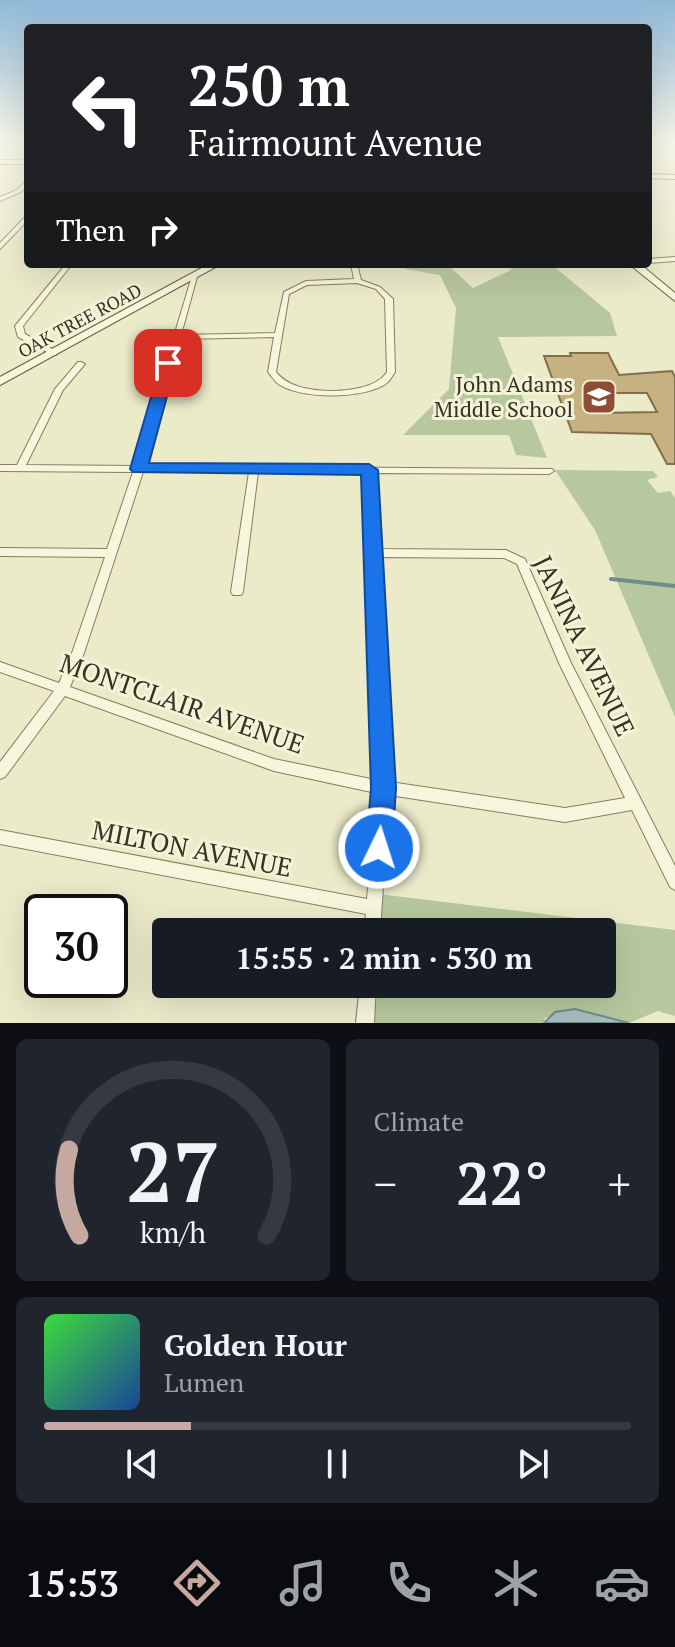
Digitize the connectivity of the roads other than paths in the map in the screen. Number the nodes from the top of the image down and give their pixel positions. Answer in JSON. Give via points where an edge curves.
{"nodes":[{"id":1,"x":20,"y":190,"type":"edge"},
{"id":2,"x":0,"y":199,"type":"edge"},
{"id":3,"x":24,"y":220,"type":"edge"},
{"id":4,"x":0,"y":247,"type":"edge"},
{"id":5,"x":675,"y":259,"type":"edge"},
{"id":6,"x":652,"y":261,"type":"edge"},
{"id":7,"x":66,"y":268,"type":"edge"},
{"id":8,"x":209,"y":268,"type":"edge"},
{"id":9,"x":355,"y":268,"type":"edge"},
{"id":10,"x":639,"y":268,"type":"edge"},
{"id":11,"x":194,"y":277,"type":"junction"},
{"id":12,"x":358,"y":281,"type":"junction"},
{"id":13,"x":675,"y":298,"type":"edge"},
{"id":14,"x":276,"y":335,"type":"junction"},
{"id":15,"x":176,"y":337,"type":"junction"},
{"id":16,"x":53,"y":353,"type":"junction"},
{"id":17,"x":81,"y":364,"type":"dead end"},
{"id":18,"x":0,"y":382,"type":"edge"},
{"id":19,"x":0,"y":468,"type":"edge"},
{"id":20,"x":20,"y":468,"type":"junction"},
{"id":21,"x":139,"y":469,"type":"junction"},
{"id":22,"x":254,"y":469,"type":"junction"},
{"id":23,"x":369,"y":470,"type":"junction"},
{"id":24,"x":549,"y":471,"type":"dead end"},
{"id":25,"x":0,"y":552,"type":"edge"},
{"id":26,"x":111,"y":553,"type":"junction"},
{"id":27,"x":373,"y":553,"type":"junction"},
{"id":28,"x":237,"y":592,"type":"dead end"},
{"id":29,"x":0,"y":667,"type":"edge"},
{"id":30,"x":62,"y":690,"type":"junction"},
{"id":31,"x":0,"y":773,"type":"edge"},
{"id":32,"x":383,"y":788,"type":"junction"},
{"id":33,"x":634,"y":803,"type":"junction"},
{"id":34,"x":0,"y":837,"type":"edge"},
{"id":35,"x":675,"y":882,"type":"edge"},
{"id":36,"x":374,"y":908,"type":"junction"},
{"id":37,"x":373,"y":918,"type":"edge"},
{"id":38,"x":367,"y":998,"type":"edge"},
{"id":39,"x":365,"y":1023,"type":"edge"}],
"edges":[{"from":1,"to":2,"type":"street"},
{"from":3,"to":4,"type":"street"},
{"from":5,"to":6,"type":"street"},
{"from":7,"to":16,"type":"street","via":[[19,326],[21,335]]},
{"from":8,"to":11,"type":"main road","name":"OAK TREE ROAD"},
{"from":9,"to":12,"type":"street"},
{"from":10,"to":13,"type":"main road"},
{"from":11,"to":15,"type":"street"},
{"from":11,"to":16,"type":"main road","name":"OAK TREE ROAD"},
{"from":12,"to":14,"type":"street","via":[[313,282],[289,290]]},
{"from":12,"to":14,"type":"street","via":[[389,299],[391,372],[381,384],[356,392],[288,387],[272,372]]},
{"from":14,"to":15,"type":"street"},
{"from":15,"to":21,"type":"street"},
{"from":16,"to":18,"type":"main road","name":"OAK TREE ROAD"},
{"from":17,"to":20,"type":"street","via":[[59,389]]},
{"from":19,"to":20,"type":"street"},
{"from":20,"to":21,"type":"street"},
{"from":21,"to":22,"type":"street"},
{"from":21,"to":26,"type":"street"},
{"from":22,"to":23,"type":"street"},
{"from":22,"to":28,"type":"street"},
{"from":23,"to":24,"type":"street"},
{"from":23,"to":27,"type":"street"},
{"from":25,"to":26,"type":"street"},
{"from":26,"to":30,"type":"street"},
{"from":27,"to":32,"type":"street"},
{"from":27,"to":33,"type":"street","name":"JANINA AVENUE","via":[[518,558]]},
{"from":29,"to":30,"type":"street","name":"MONTCLAIR AVENUE"},
{"from":30,"to":31,"type":"street"},
{"from":30,"to":32,"type":"street","name":"MONTCLAIR AVENUE","via":[[274,765]]},
{"from":32,"to":33,"type":"street","name":"MONTCLAIR AVENUE","via":[[565,815]]},
{"from":32,"to":36,"type":"street"},
{"from":33,"to":35,"type":"street","name":"JANINA AVENUE"},
{"from":34,"to":36,"type":"street","name":"MILTON AVENUE"},
{"from":36,"to":37,"type":"street"},
{"from":38,"to":39,"type":"street"}]}
